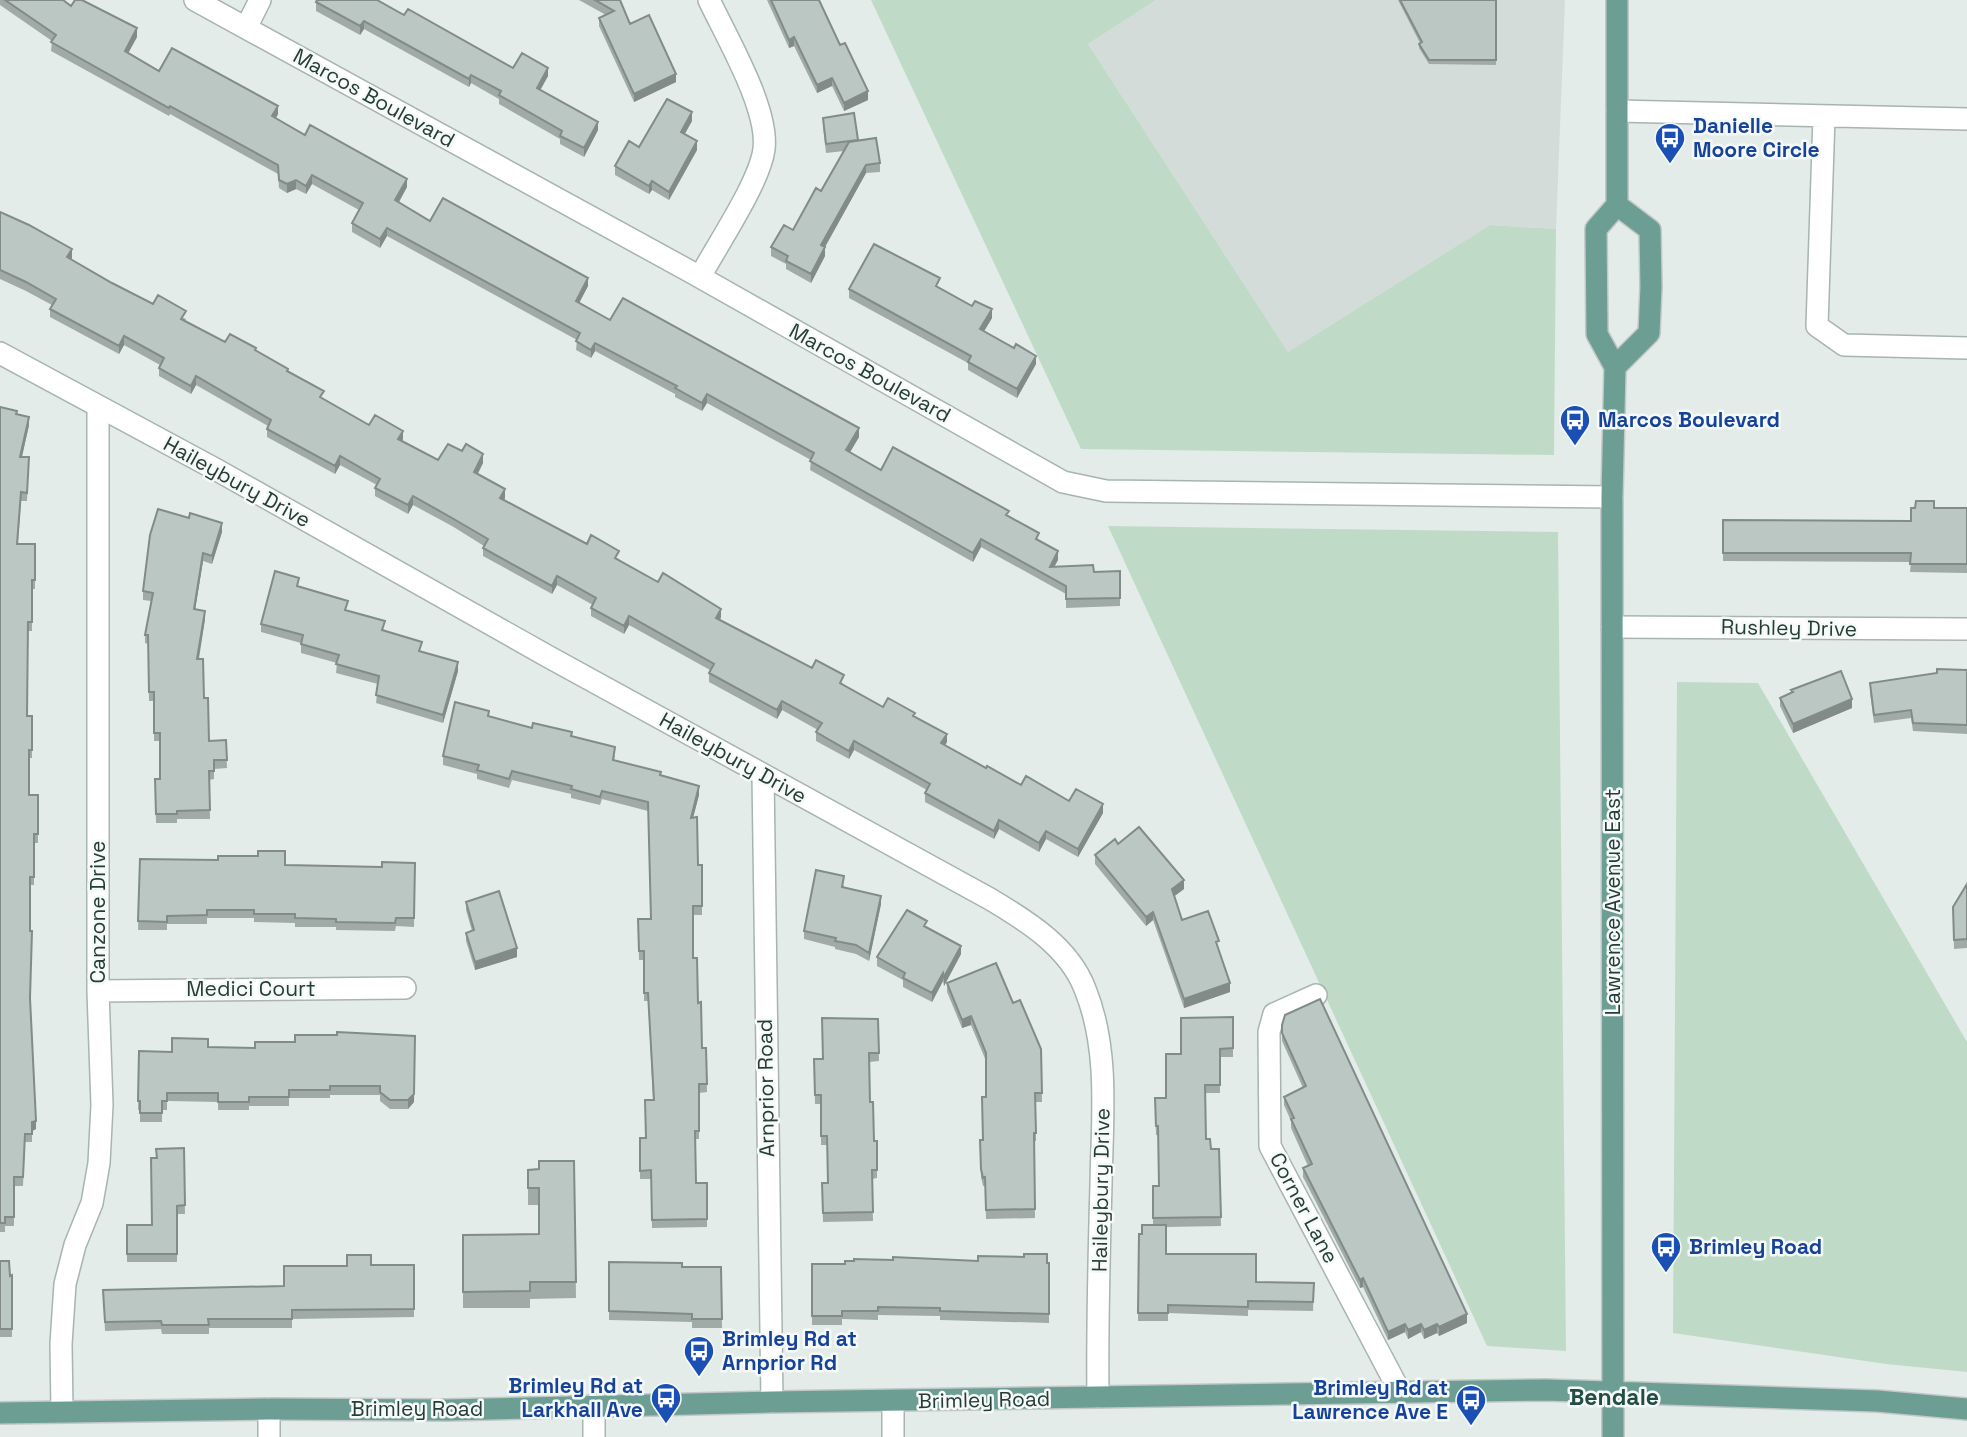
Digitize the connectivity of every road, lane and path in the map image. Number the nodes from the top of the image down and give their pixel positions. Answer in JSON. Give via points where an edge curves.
{"nodes":[{"id":1,"x":195,"y":0,"type":"edge"},
{"id":2,"x":260,"y":0,"type":"edge"},
{"id":3,"x":709,"y":0,"type":"edge"},
{"id":4,"x":1618,"y":0,"type":"edge"},
{"id":5,"x":246,"y":28,"type":"junction"},
{"id":6,"x":1617,"y":111,"type":"junction"},
{"id":7,"x":1824,"y":117,"type":"junction"},
{"id":8,"x":1967,"y":119,"type":"edge"},
{"id":9,"x":1617,"y":205,"type":"junction"},
{"id":10,"x":700,"y":277,"type":"junction"},
{"id":11,"x":1967,"y":348,"type":"edge"},
{"id":12,"x":0,"y":353,"type":"edge"},
{"id":13,"x":1615,"y":367,"type":"junction"},
{"id":14,"x":98,"y":407,"type":"junction"},
{"id":15,"x":1612,"y":497,"type":"junction"},
{"id":16,"x":1612,"y":627,"type":"junction"},
{"id":17,"x":1967,"y":629,"type":"edge"},
{"id":18,"x":763,"y":775,"type":"junction"},
{"id":19,"x":405,"y":988,"type":"dead end"},
{"id":20,"x":98,"y":991,"type":"junction"},
{"id":21,"x":1316,"y":995,"type":"dead end"},
{"id":22,"x":1400,"y":1392,"type":"junction"},
{"id":23,"x":1614,"y":1392,"type":"junction"},
{"id":24,"x":1098,"y":1397,"type":"junction"},
{"id":25,"x":893,"y":1401,"type":"junction"},
{"id":26,"x":772,"y":1402,"type":"junction"},
{"id":27,"x":594,"y":1405,"type":"junction"},
{"id":28,"x":269,"y":1409,"type":"junction"},
{"id":29,"x":1967,"y":1409,"type":"edge"},
{"id":30,"x":62,"y":1411,"type":"junction"},
{"id":31,"x":0,"y":1413,"type":"edge"},
{"id":32,"x":269,"y":1437,"type":"edge"},
{"id":33,"x":594,"y":1437,"type":"edge"},
{"id":34,"x":893,"y":1437,"type":"edge"},
{"id":35,"x":1613,"y":1437,"type":"edge"}],
"edges":[{"from":1,"to":5,"type":"street","name":"Marcos Boulevard"},
{"from":2,"to":5,"type":"street"},
{"from":3,"to":10,"type":"street","via":[[758,103],[764,150],[755,178]]},
{"from":4,"to":6,"type":"main road"},
{"from":5,"to":10,"type":"street","name":"Marcos Boulevard"},
{"from":6,"to":7,"type":"street"},
{"from":6,"to":9,"type":"main road"},
{"from":7,"to":8,"type":"street"},
{"from":7,"to":11,"type":"street","via":[[1817,326],[1844,345]]},
{"from":9,"to":13,"type":"main road","name":"Lawrence Avenue East","via":[[1596,229],[1597,334]]},
{"from":9,"to":13,"type":"main road","via":[[1650,230],[1651,288],[1648,333]]},
{"from":10,"to":15,"type":"street","name":"Marcos Boulevard","via":[[1063,482],[1106,491]]},
{"from":12,"to":14,"type":"street","name":"Haileybury Drive"},
{"from":13,"to":15,"type":"main road","name":"Lawrence Avenue East"},
{"from":14,"to":18,"type":"street","name":"Haileybury Drive"},
{"from":14,"to":20,"type":"street","name":"Canzone Drive"},
{"from":15,"to":16,"type":"main road","name":"Lawrence Avenue East"},
{"from":16,"to":17,"type":"street","name":"Rushley Drive"},
{"from":16,"to":23,"type":"main road","name":"Lawrence Avenue East"},
{"from":18,"to":24,"type":"street","name":"Haileybury Drive","via":[[1027,921],[1060,949],[1085,987],[1098,1035],[1103,1092]]},
{"from":18,"to":26,"type":"street","name":"Arnprior Road"},
{"from":19,"to":20,"type":"street","name":"Medici Court"},
{"from":20,"to":30,"type":"street","name":"Canzone Drive","via":[[99,1163],[92,1203],[65,1284]]},
{"from":21,"to":22,"type":"street","name":"Corner Lane","via":[[1274,1014],[1269,1032],[1270,1146]]},
{"from":22,"to":23,"type":"main road","name":"Brimley Road"},
{"from":22,"to":24,"type":"main road","name":"Brimley Road"},
{"from":23,"to":29,"type":"main road","name":"Brimley Road","via":[[1877,1401]]},
{"from":23,"to":35,"type":"main road","name":"Lawrence Avenue East"},
{"from":24,"to":25,"type":"main road","name":"Brimley Road"},
{"from":25,"to":26,"type":"main road","name":"Brimley Road"},
{"from":25,"to":34,"type":"street"},
{"from":26,"to":27,"type":"main road","name":"Brimley Road"},
{"from":27,"to":28,"type":"main road","name":"Brimley Road"},
{"from":27,"to":33,"type":"street"},
{"from":28,"to":30,"type":"main road","name":"Brimley Road"},
{"from":28,"to":32,"type":"street"},
{"from":30,"to":31,"type":"main road","name":"Brimley Road"}]}
